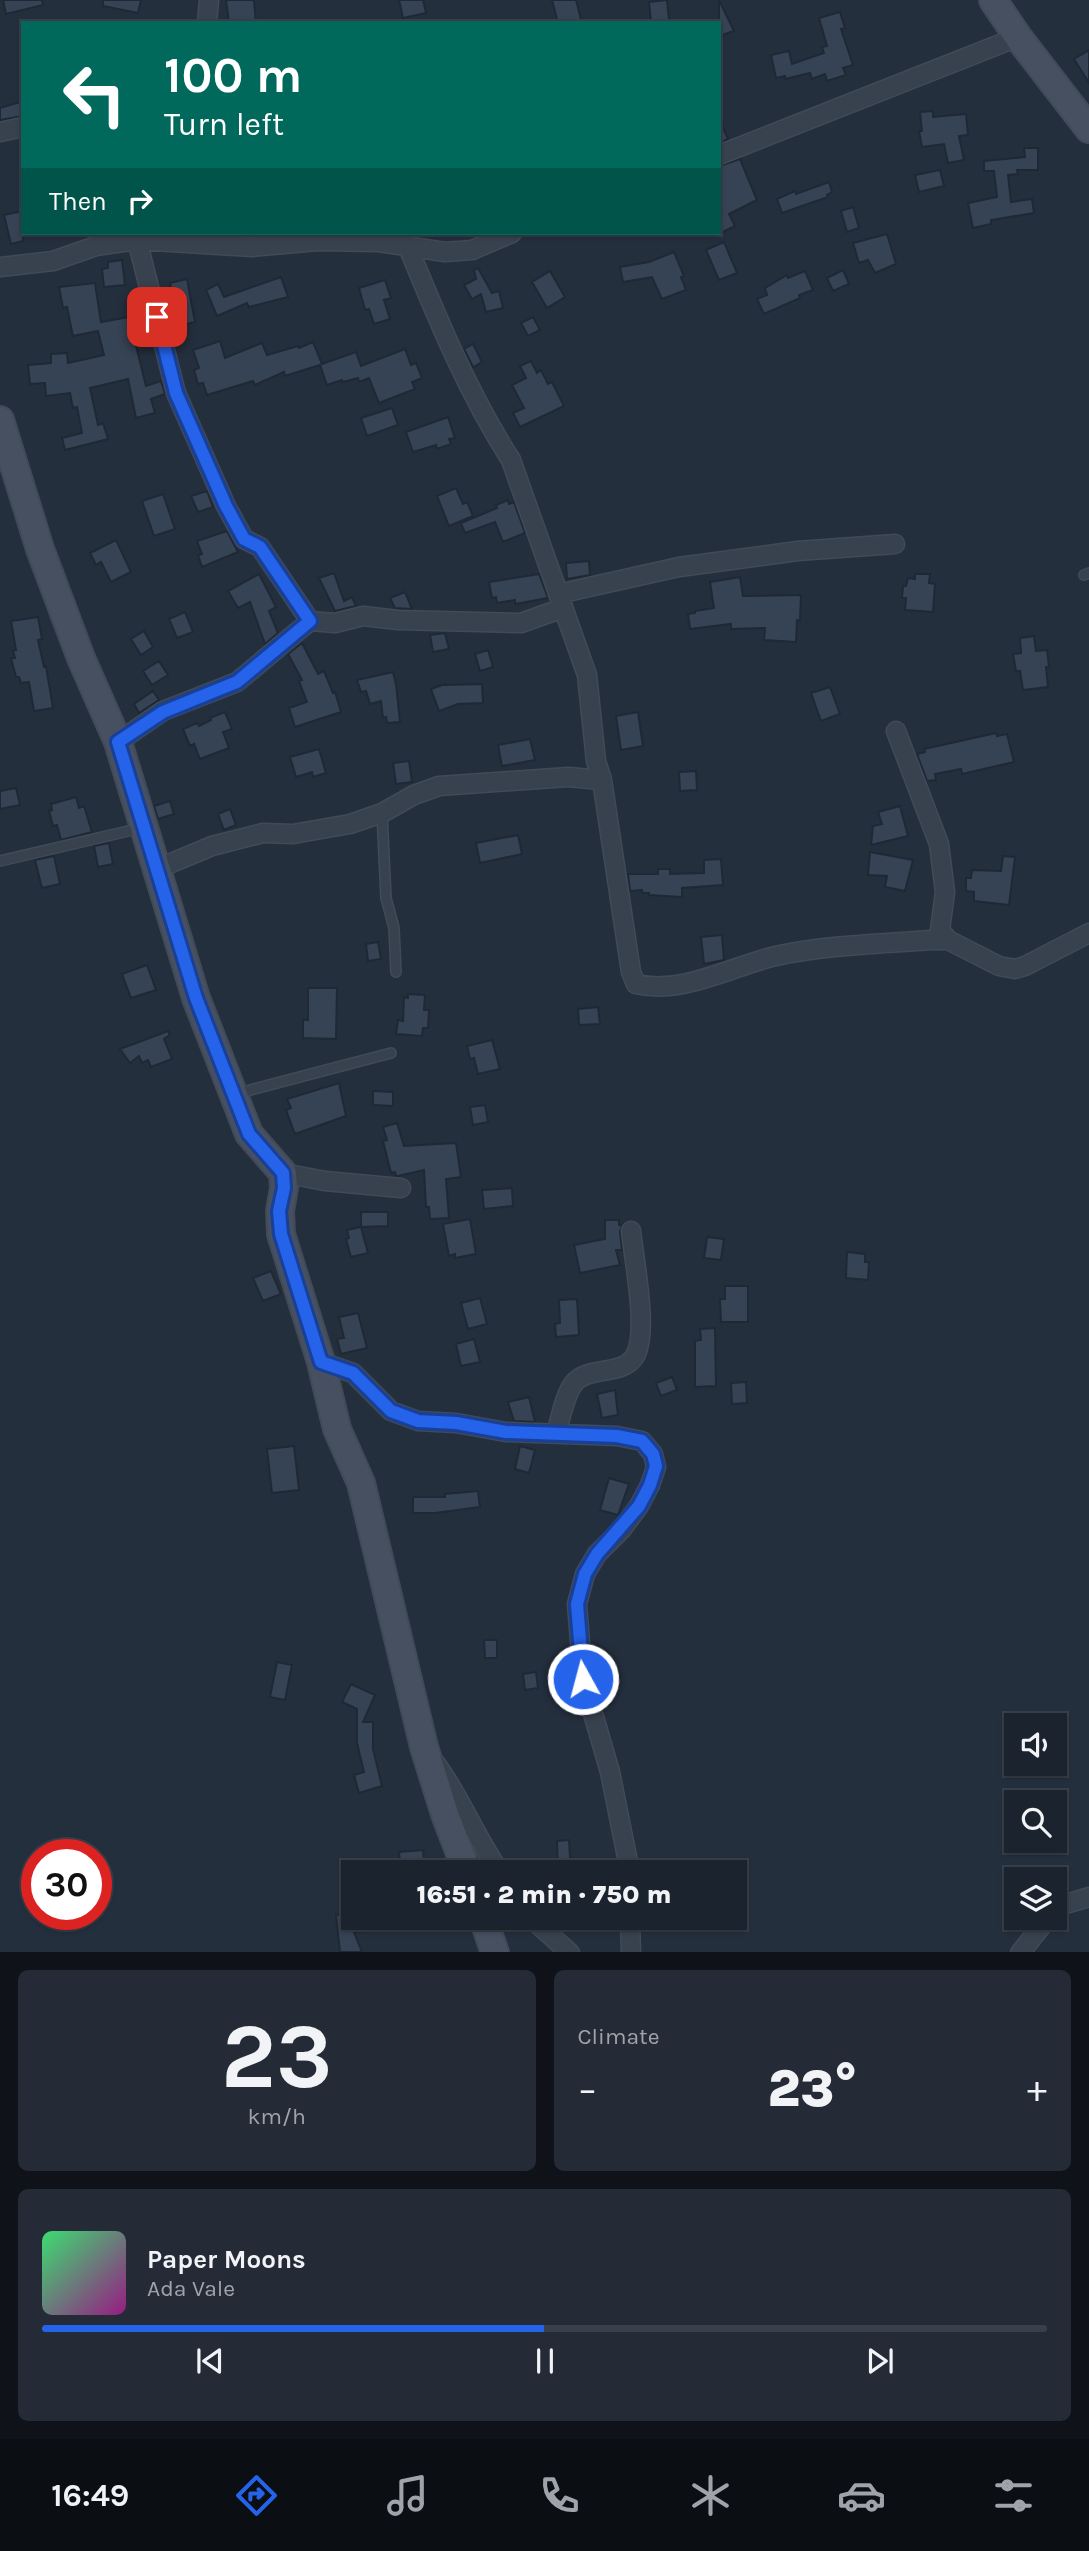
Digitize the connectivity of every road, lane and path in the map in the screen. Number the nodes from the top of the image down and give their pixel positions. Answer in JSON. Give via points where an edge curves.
{"nodes":[{"id":1,"x":209,"y":0,"type":"edge"},
{"id":2,"x":993,"y":0,"type":"edge"},
{"id":3,"x":207,"y":21,"type":"edge"},
{"id":4,"x":1018,"y":37,"type":"junction"},
{"id":5,"x":21,"y":127,"type":"edge"},
{"id":6,"x":1089,"y":129,"type":"edge"},
{"id":7,"x":0,"y":132,"type":"edge"},
{"id":8,"x":721,"y":154,"type":"edge"},
{"id":9,"x":507,"y":235,"type":"edge"},
{"id":10,"x":91,"y":239,"type":"edge"},
{"id":11,"x":137,"y":240,"type":"junction"},
{"id":12,"x":408,"y":247,"type":"junction"},
{"id":13,"x":0,"y":267,"type":"edge"},
{"id":14,"x":0,"y":420,"type":"edge"},
{"id":15,"x":895,"y":544,"type":"dead end"},
{"id":16,"x":560,"y":601,"type":"junction"},
{"id":17,"x":310,"y":621,"type":"junction"},
{"id":18,"x":896,"y":731,"type":"dead end"},
{"id":19,"x":118,"y":742,"type":"junction"},
{"id":20,"x":602,"y":780,"type":"junction"},
{"id":21,"x":382,"y":813,"type":"junction"},
{"id":22,"x":142,"y":828,"type":"junction"},
{"id":23,"x":0,"y":861,"type":"edge"},
{"id":24,"x":157,"y":869,"type":"junction"},
{"id":25,"x":1089,"y":933,"type":"edge"},
{"id":26,"x":948,"y":940,"type":"junction"},
{"id":27,"x":396,"y":972,"type":"dead end"},
{"id":28,"x":391,"y":1053,"type":"dead end"},
{"id":29,"x":233,"y":1094,"type":"junction"},
{"id":30,"x":283,"y":1173,"type":"junction"},
{"id":31,"x":401,"y":1188,"type":"dead end"},
{"id":32,"x":631,"y":1231,"type":"dead end"},
{"id":33,"x":321,"y":1362,"type":"junction"},
{"id":34,"x":556,"y":1433,"type":"junction"},
{"id":35,"x":424,"y":1747,"type":"junction"},
{"id":36,"x":462,"y":1860,"type":"edge"},
{"id":37,"x":491,"y":1860,"type":"edge"},
{"id":38,"x":628,"y":1860,"type":"edge"},
{"id":39,"x":1089,"y":1897,"type":"edge"},
{"id":40,"x":1067,"y":1904,"type":"edge"},
{"id":41,"x":488,"y":1930,"type":"edge"},
{"id":42,"x":545,"y":1930,"type":"edge"},
{"id":43,"x":630,"y":1930,"type":"edge"},
{"id":44,"x":1038,"y":1930,"type":"edge"},
{"id":45,"x":495,"y":1952,"type":"edge"},
{"id":46,"x":570,"y":1952,"type":"edge"},
{"id":47,"x":631,"y":1952,"type":"edge"},
{"id":48,"x":1020,"y":1952,"type":"edge"}],
"edges":[{"from":1,"to":3,"type":"street"},
{"from":2,"to":4,"type":"street"},
{"from":4,"to":6,"type":"street"},
{"from":4,"to":8,"type":"street"},
{"from":5,"to":7,"type":"street"},
{"from":9,"to":12,"type":"street","via":[[472,250]]},
{"from":10,"to":11,"type":"street"},
{"from":10,"to":13,"type":"street","via":[[53,261]]},
{"from":11,"to":12,"type":"street","via":[[251,247],[379,242]]},
{"from":11,"to":17,"type":"street","via":[[176,393],[226,506],[244,539],[260,547]]},
{"from":12,"to":16,"type":"street","via":[[448,346],[511,460]]},
{"from":14,"to":19,"type":"street","via":[[40,549]]},
{"from":15,"to":16,"type":"street","via":[[680,567]]},
{"from":16,"to":17,"type":"street","via":[[521,623],[363,616],[335,623]]},
{"from":16,"to":20,"type":"street","via":[[587,675]]},
{"from":17,"to":19,"type":"street","via":[[237,682],[163,712]]},
{"from":18,"to":26,"type":"street","via":[[939,844],[945,892],[940,930]]},
{"from":19,"to":22,"type":"street"},
{"from":20,"to":21,"type":"street","via":[[568,777],[439,786]]},
{"from":20,"to":26,"type":"street","via":[[636,984],[678,984],[802,951]]},
{"from":21,"to":24,"type":"street","via":[[293,834],[263,833],[212,846]]},
{"from":21,"to":27,"type":"lane"},
{"from":22,"to":23,"type":"lane"},
{"from":22,"to":24,"type":"street"},
{"from":24,"to":29,"type":"street","via":[[196,998]]},
{"from":25,"to":26,"type":"street","via":[[1015,969],[999,966]]},
{"from":28,"to":29,"type":"lane"},
{"from":29,"to":30,"type":"street","via":[[249,1134]]},
{"from":30,"to":31,"type":"street"},
{"from":30,"to":33,"type":"street","via":[[281,1234]]},
{"from":32,"to":34,"type":"street","via":[[641,1318],[637,1353],[630,1362],[576,1381]]},
{"from":33,"to":34,"type":"street","via":[[353,1373],[391,1411],[418,1421]]},
{"from":33,"to":35,"type":"street","via":[[337,1429],[361,1483]]},
{"from":34,"to":38,"type":"street","via":[[642,1441],[656,1466],[639,1506],[585,1574],[577,1604],[583,1679],[610,1772]]},
{"from":35,"to":36,"type":"street"},
{"from":35,"to":37,"type":"street","via":[[453,1788]]},
{"from":39,"to":40,"type":"street"},
{"from":41,"to":45,"type":"street"},
{"from":42,"to":46,"type":"street"},
{"from":43,"to":47,"type":"street"},
{"from":44,"to":48,"type":"street"}]}
